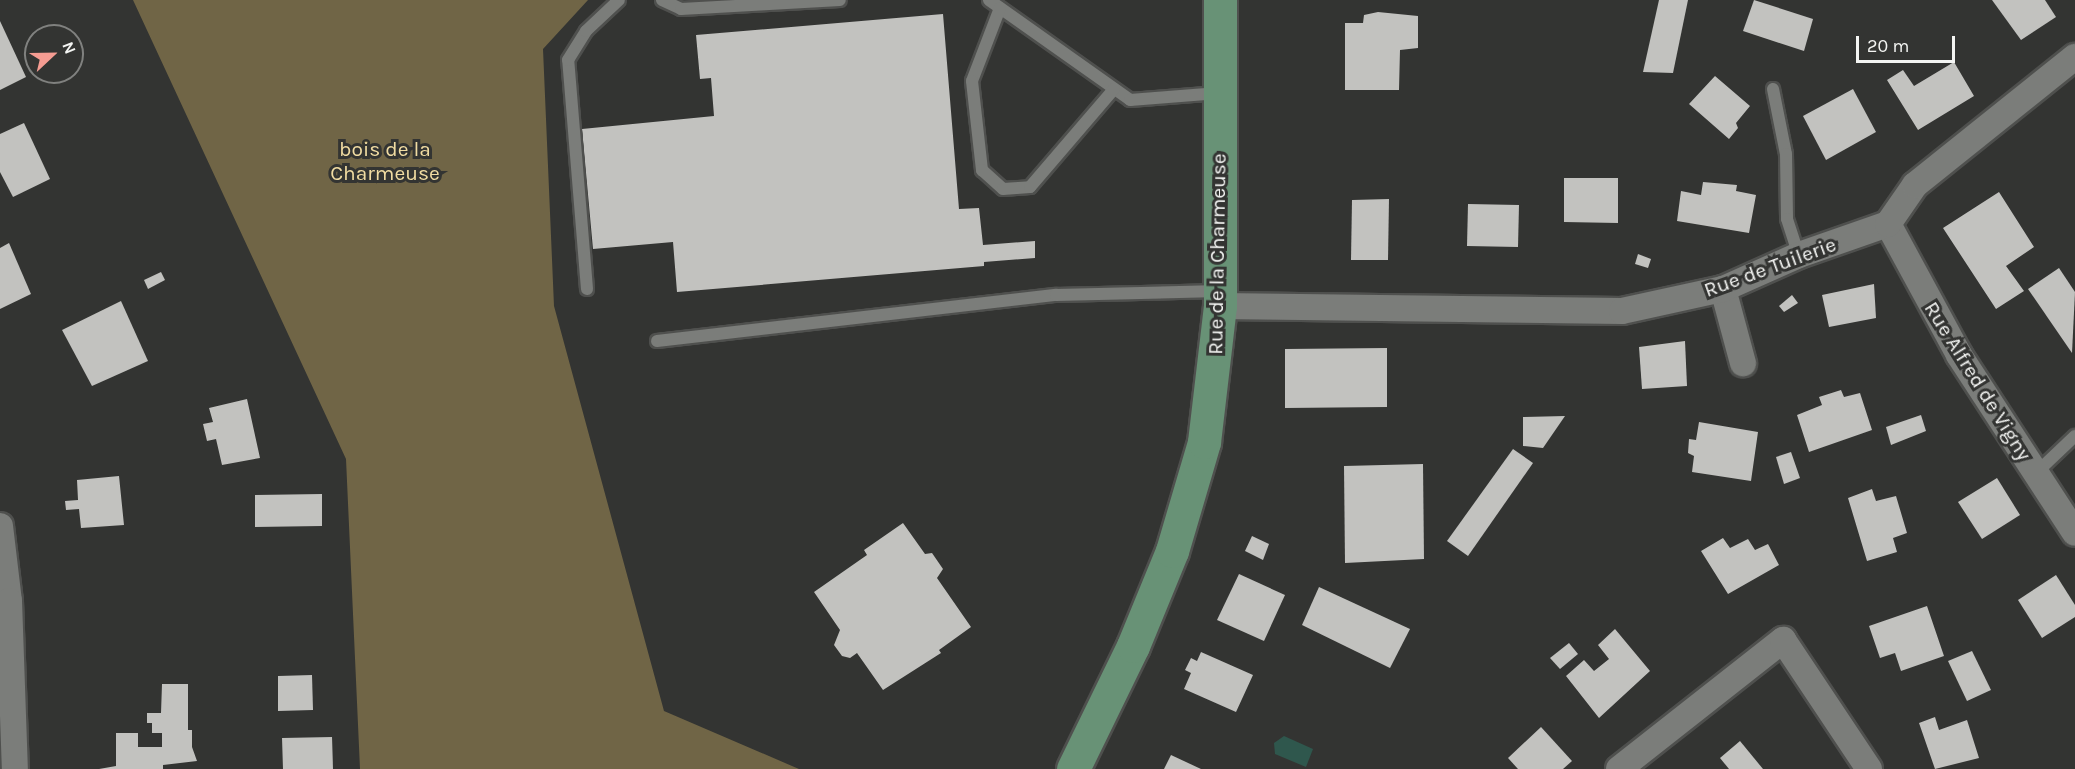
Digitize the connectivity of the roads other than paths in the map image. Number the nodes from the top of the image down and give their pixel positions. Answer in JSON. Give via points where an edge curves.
{"nodes":[{"id":1,"x":619,"y":0,"type":"edge"},
{"id":2,"x":662,"y":0,"type":"edge"},
{"id":3,"x":840,"y":0,"type":"edge"},
{"id":4,"x":990,"y":0,"type":"edge"},
{"id":5,"x":1220,"y":0,"type":"edge"},
{"id":6,"x":1000,"y":8,"type":"junction"},
{"id":7,"x":2075,"y":57,"type":"edge"},
{"id":8,"x":1114,"y":89,"type":"junction"},
{"id":9,"x":1773,"y":89,"type":"dead end"},
{"id":10,"x":1220,"y":93,"type":"junction"},
{"id":11,"x":1888,"y":224,"type":"junction"},
{"id":12,"x":1799,"y":255,"type":"junction"},
{"id":13,"x":1723,"y":289,"type":"junction"},
{"id":14,"x":587,"y":290,"type":"dead end"},
{"id":15,"x":1220,"y":299,"type":"junction"},
{"id":16,"x":657,"y":341,"type":"dead end"},
{"id":17,"x":1743,"y":363,"type":"dead end"},
{"id":18,"x":2075,"y":436,"type":"edge"},
{"id":19,"x":2036,"y":473,"type":"junction"},
{"id":20,"x":0,"y":526,"type":"edge"},
{"id":21,"x":2075,"y":533,"type":"edge"},
{"id":22,"x":15,"y":769,"type":"edge"},
{"id":23,"x":1073,"y":769,"type":"edge"},
{"id":24,"x":1618,"y":769,"type":"edge"},
{"id":25,"x":1869,"y":769,"type":"edge"}],
"edges":[{"from":1,"to":14,"type":"lane","via":[[586,31],[568,60]]},
{"from":2,"to":3,"type":"lane","via":[[681,9]]},
{"from":4,"to":6,"type":"lane"},
{"from":5,"to":10,"type":"main road","name":"Rue de la Charmeuse"},
{"from":6,"to":8,"type":"lane"},
{"from":6,"to":8,"type":"lane","via":[[972,81],[982,170],[1003,189],[1030,187]]},
{"from":7,"to":11,"type":"street","via":[[1915,185]]},
{"from":8,"to":10,"type":"lane","via":[[1130,100]]},
{"from":9,"to":12,"type":"lane","via":[[1786,154],[1787,219]]},
{"from":10,"to":15,"type":"main road","name":"Rue de la Charmeuse"},
{"from":11,"to":12,"type":"street","name":"Rue de Tuilerie"},
{"from":11,"to":19,"type":"street","name":"Rue Alfred de Vigny","via":[[1959,355]]},
{"from":12,"to":13,"type":"street","name":"Rue de Tuilerie"},
{"from":13,"to":15,"type":"street","name":"Rue de Tuilerie","via":[[1622,311]]},
{"from":13,"to":17,"type":"street"},
{"from":15,"to":16,"type":"lane","via":[[1056,295]]},
{"from":15,"to":23,"type":"main road","name":"Rue de la Charmeuse","via":[[1204,442],[1172,551],[1133,646]]},
{"from":18,"to":19,"type":"lane"},
{"from":19,"to":21,"type":"street","name":"Rue Alfred de Vigny"},
{"from":20,"to":22,"type":"street","via":[[9,601]]},
{"from":24,"to":25,"type":"street","via":[[1783,640]]}]}
